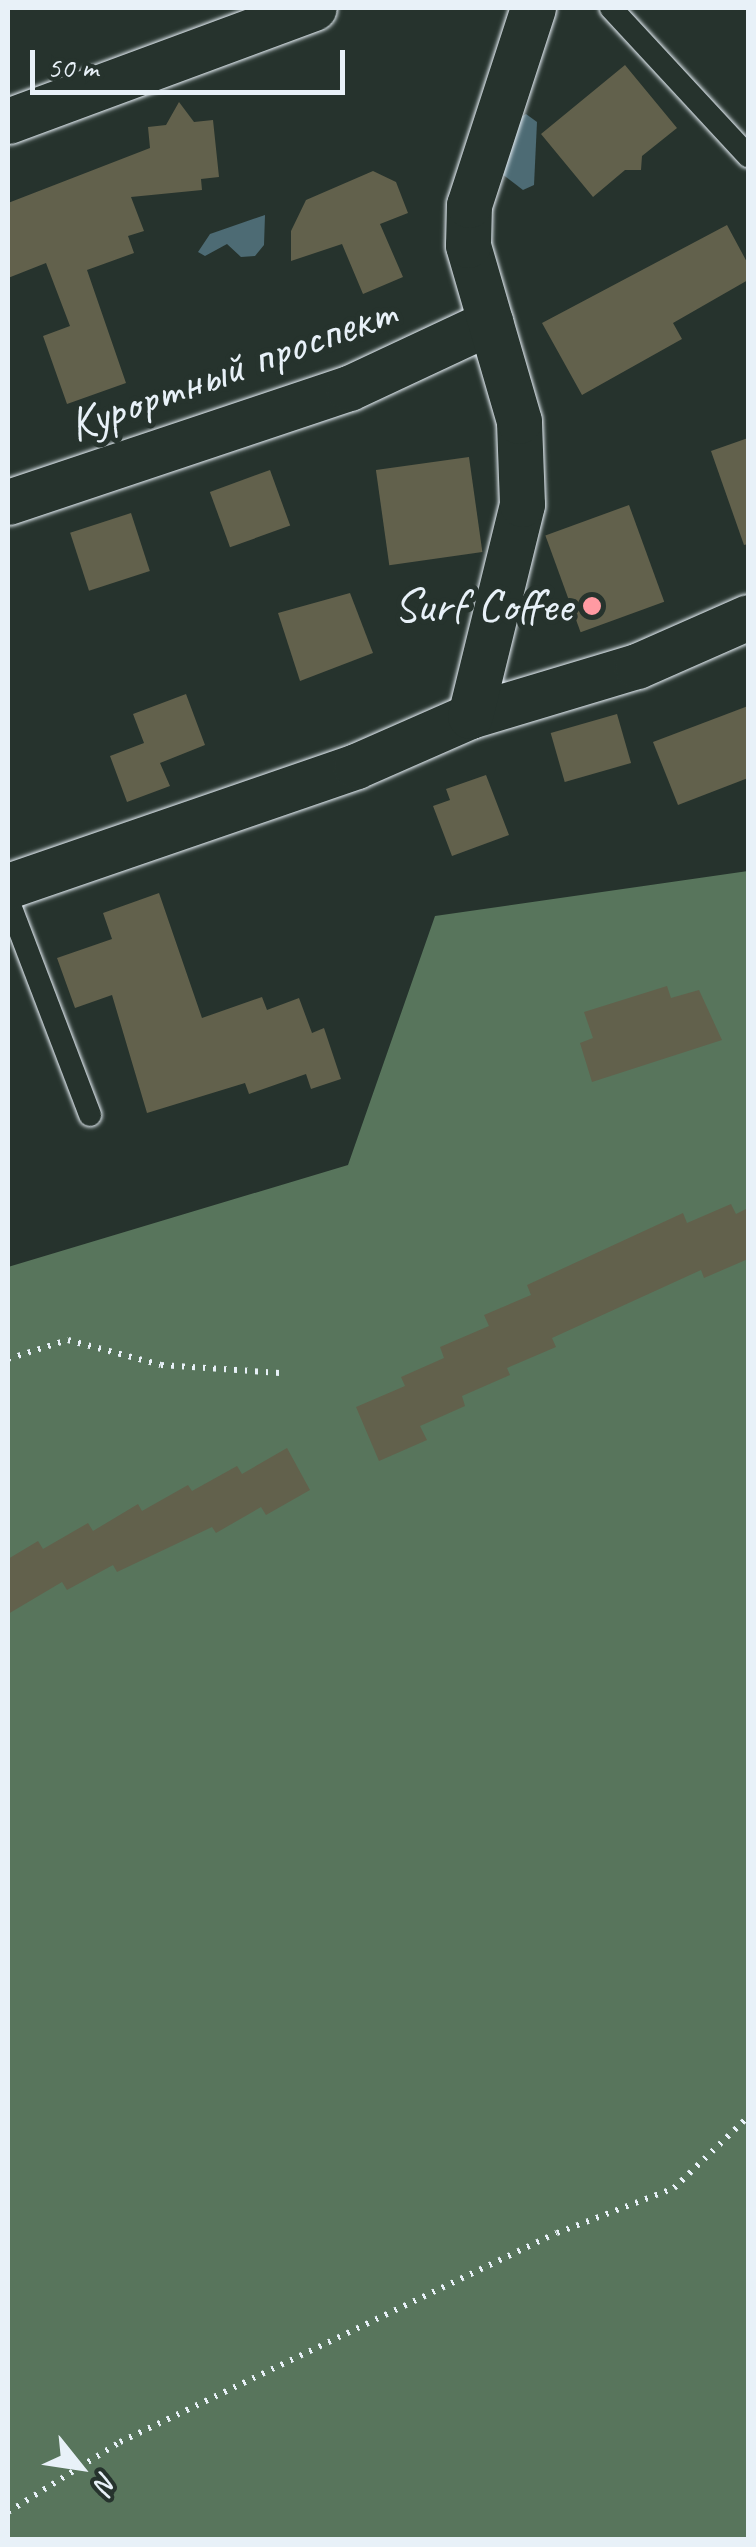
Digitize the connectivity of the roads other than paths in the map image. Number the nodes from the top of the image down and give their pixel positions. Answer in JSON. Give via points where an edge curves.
{"nodes":[{"id":1,"x":314,"y":8,"type":"edge"},
{"id":2,"x":533,"y":8,"type":"edge"},
{"id":3,"x":611,"y":8,"type":"edge"},
{"id":4,"x":8,"y":121,"type":"edge"},
{"id":5,"x":748,"y":156,"type":"edge"},
{"id":6,"x":490,"y":322,"type":"junction"},
{"id":7,"x":8,"y":502,"type":"edge"},
{"id":8,"x":748,"y":618,"type":"edge"},
{"id":9,"x":470,"y":716,"type":"junction"},
{"id":10,"x":8,"y":886,"type":"edge"},
{"id":11,"x":8,"y":900,"type":"edge"},
{"id":12,"x":90,"y":1114,"type":"dead end"}],
"edges":[{"from":1,"to":4,"type":"street"},
{"from":2,"to":6,"type":"street","via":[[469,206],[468,245]]},
{"from":3,"to":5,"type":"lane"},
{"from":6,"to":7,"type":"street","name":"Курортный проспект","via":[[349,388]]},
{"from":6,"to":9,"type":"street","via":[[519,421],[522,504]]},
{"from":8,"to":9,"type":"street","via":[[637,666]]},
{"from":9,"to":10,"type":"street","via":[[356,766]]},
{"from":11,"to":12,"type":"lane"}]}
